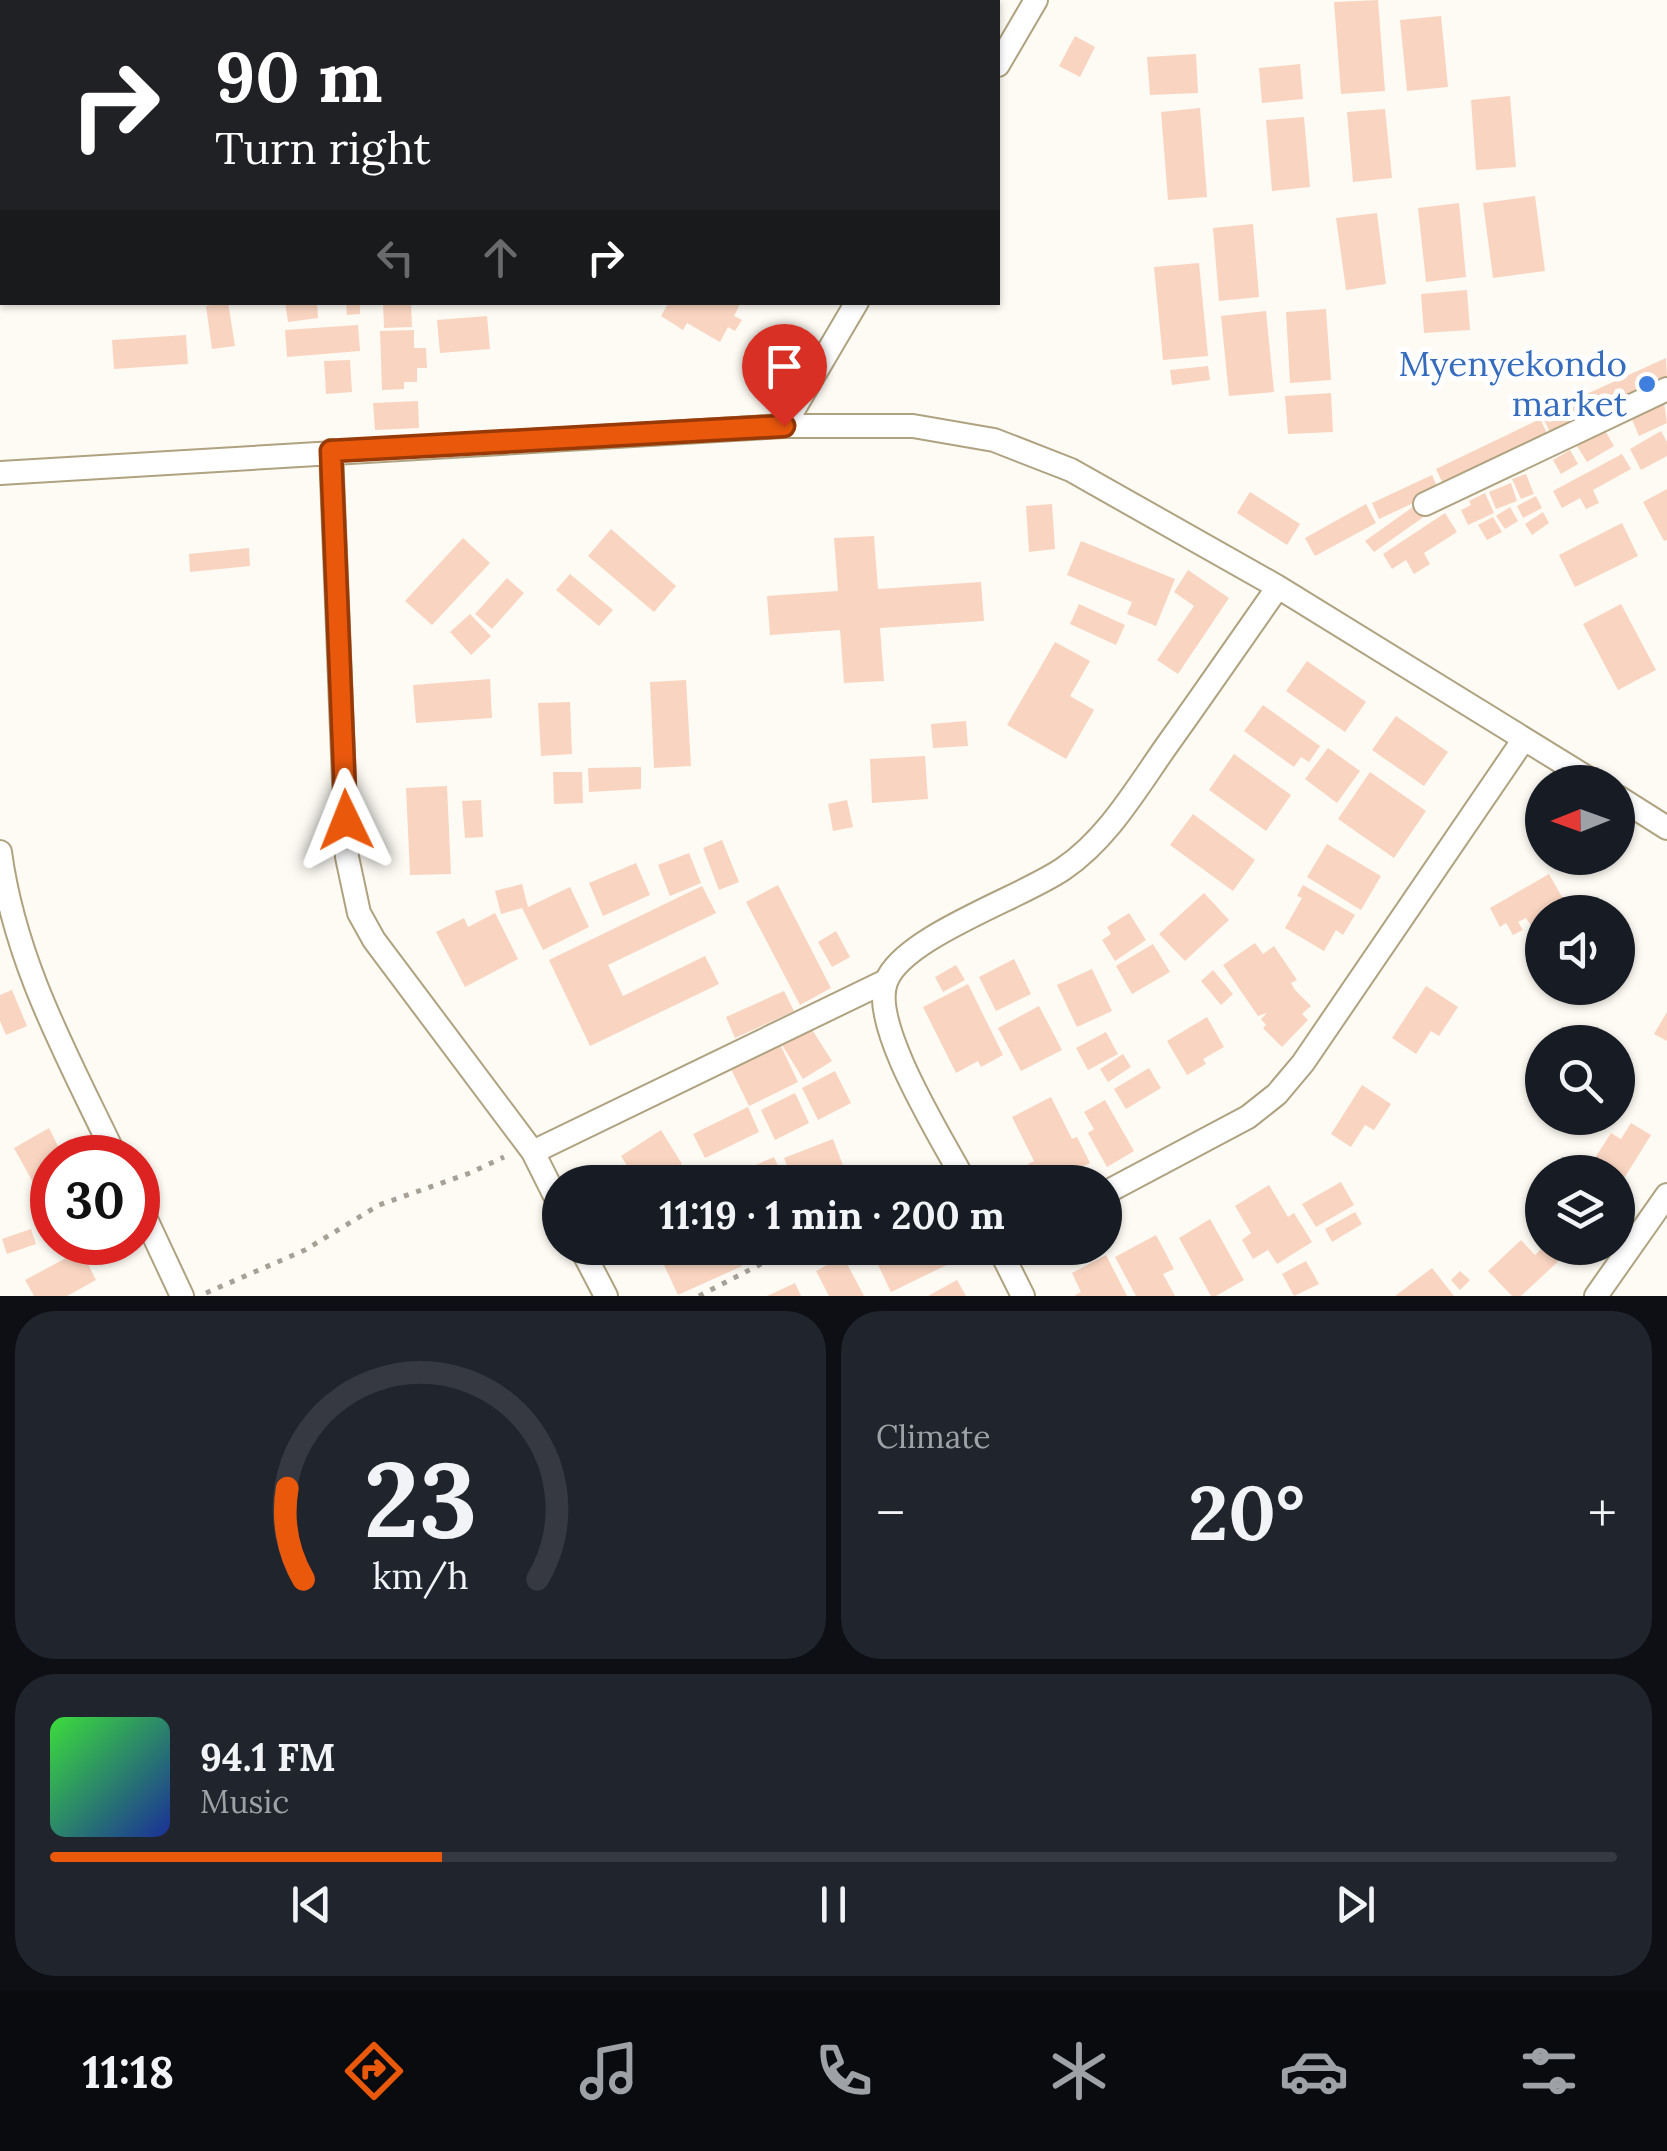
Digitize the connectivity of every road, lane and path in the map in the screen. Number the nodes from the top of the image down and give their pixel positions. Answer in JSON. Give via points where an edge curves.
{"nodes":[{"id":1,"x":1036,"y":0,"type":"edge"},
{"id":2,"x":1000,"y":62,"type":"edge"},
{"id":3,"x":855,"y":305,"type":"edge"},
{"id":4,"x":1667,"y":389,"type":"edge"},
{"id":5,"x":784,"y":426,"type":"junction"},
{"id":6,"x":331,"y":451,"type":"junction"},
{"id":7,"x":0,"y":472,"type":"edge"},
{"id":8,"x":1425,"y":504,"type":"dead end"},
{"id":9,"x":1278,"y":588,"type":"junction"},
{"id":10,"x":1524,"y":738,"type":"junction"},
{"id":11,"x":1567,"y":765,"type":"edge"},
{"id":12,"x":1635,"y":808,"type":"edge"},
{"id":13,"x":1667,"y":828,"type":"edge"},
{"id":14,"x":0,"y":852,"type":"edge"},
{"id":15,"x":886,"y":981,"type":"junction"},
{"id":16,"x":105,"y":1135,"type":"edge"},
{"id":17,"x":530,"y":1148,"type":"junction"},
{"id":18,"x":956,"y":1165,"type":"edge"},
{"id":19,"x":542,"y":1171,"type":"edge"},
{"id":20,"x":1122,"y":1185,"type":"edge"},
{"id":21,"x":1667,"y":1194,"type":"edge"},
{"id":22,"x":160,"y":1249,"type":"edge"},
{"id":23,"x":590,"y":1265,"type":"edge"},
{"id":24,"x":759,"y":1265,"type":"edge"},
{"id":25,"x":1009,"y":1265,"type":"edge"},
{"id":26,"x":182,"y":1296,"type":"edge"},
{"id":27,"x":198,"y":1296,"type":"edge"},
{"id":28,"x":606,"y":1296,"type":"edge"},
{"id":29,"x":699,"y":1296,"type":"edge"},
{"id":30,"x":1023,"y":1296,"type":"edge"},
{"id":31,"x":1596,"y":1296,"type":"edge"}],
"edges":[{"from":1,"to":2,"type":"street"},
{"from":3,"to":5,"type":"street"},
{"from":4,"to":8,"type":"street"},
{"from":5,"to":6,"type":"street"},
{"from":5,"to":9,"type":"street","via":[[912,426],[994,440],[1071,470]]},
{"from":6,"to":7,"type":"street"},
{"from":6,"to":17,"type":"street","via":[[351,886],[374,940]]},
{"from":9,"to":10,"type":"street"},
{"from":9,"to":15,"type":"street","via":[[1108,830],[1064,869],[928,940]]},
{"from":10,"to":11,"type":"street"},
{"from":10,"to":20,"type":"street","via":[[1277,1094],[1248,1117]]},
{"from":12,"to":13,"type":"street"},
{"from":14,"to":16,"type":"street","via":[[34,987]]},
{"from":15,"to":17,"type":"street"},
{"from":15,"to":18,"type":"street","via":[[892,1042]]},
{"from":17,"to":19,"type":"street"},
{"from":17,"to":27,"type":"path","via":[[379,1205],[305,1250]]},
{"from":21,"to":31,"type":"street"},
{"from":22,"to":26,"type":"street"},
{"from":23,"to":28,"type":"street"},
{"from":24,"to":29,"type":"path"},
{"from":25,"to":30,"type":"street"}]}
